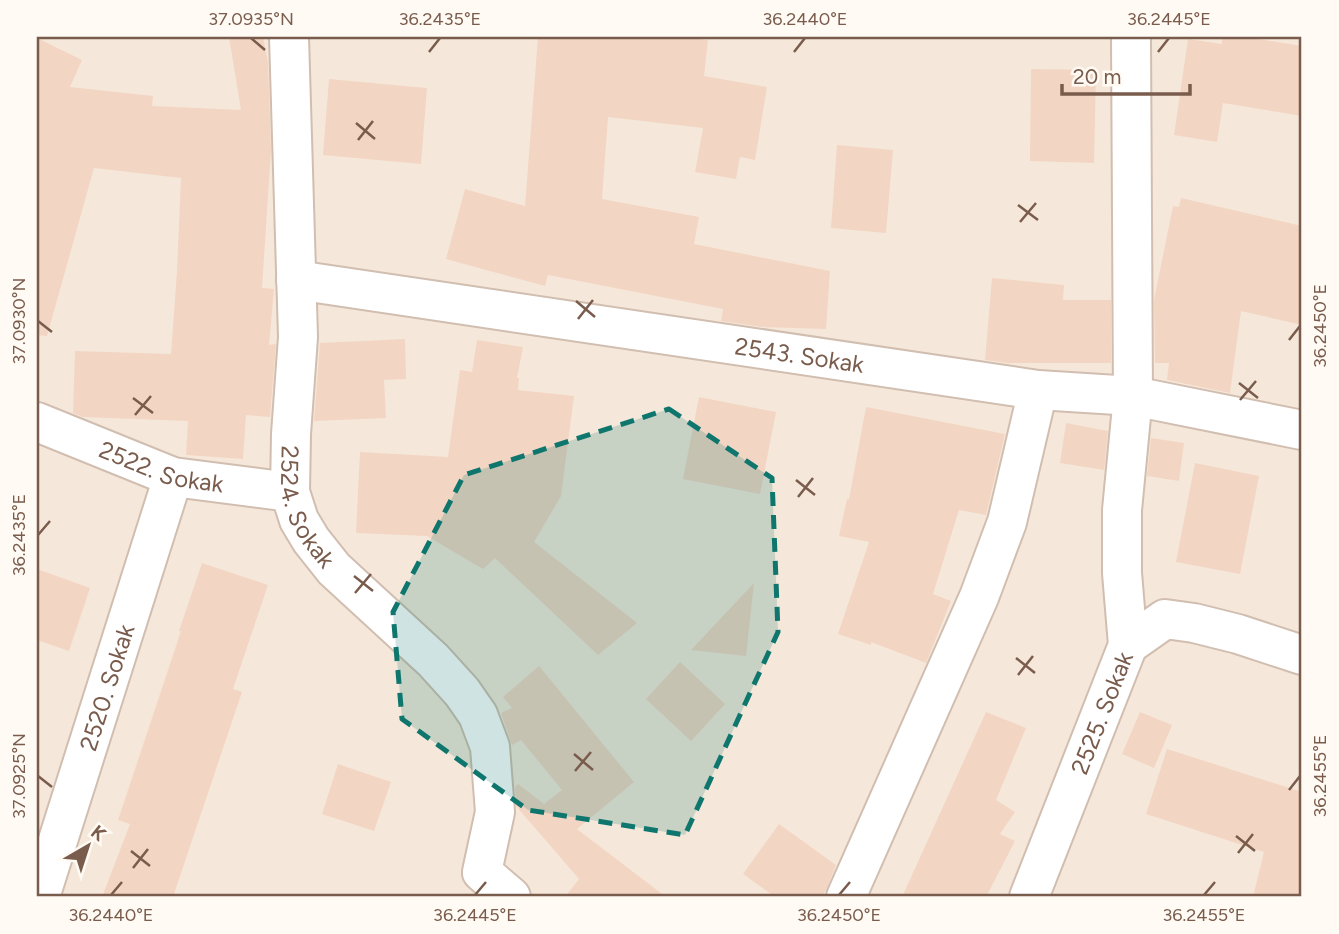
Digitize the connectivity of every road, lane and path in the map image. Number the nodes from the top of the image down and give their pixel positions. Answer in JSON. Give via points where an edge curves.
{"nodes":[{"id":1,"x":289,"y":37,"type":"edge"},
{"id":2,"x":1131,"y":37,"type":"edge"},
{"id":3,"x":296,"y":280,"type":"junction"},
{"id":4,"x":1038,"y":390,"type":"junction"},
{"id":5,"x":1133,"y":396,"type":"junction"},
{"id":6,"x":37,"y":422,"type":"edge"},
{"id":7,"x":1302,"y":430,"type":"edge"},
{"id":8,"x":173,"y":477,"type":"junction"},
{"id":9,"x":290,"y":492,"type":"junction"},
{"id":10,"x":1128,"y":645,"type":"junction"},
{"id":11,"x":1302,"y":655,"type":"edge"},
{"id":12,"x":42,"y":873,"type":"edge"},
{"id":13,"x":478,"y":885,"type":"edge"},
{"id":14,"x":511,"y":897,"type":"edge"},
{"id":15,"x":846,"y":897,"type":"edge"},
{"id":16,"x":1029,"y":897,"type":"edge"}],
"edges":[{"from":1,"to":3,"type":"street","name":"2524. Sokak"},
{"from":2,"to":5,"type":"street","name":"2525. Sokak"},
{"from":3,"to":4,"type":"street","name":"2543. Sokak"},
{"from":3,"to":9,"type":"street","name":"2524. Sokak","via":[[298,337]]},
{"from":4,"to":5,"type":"street","name":"2543. Sokak"},
{"from":4,"to":15,"type":"street","via":[[1007,522],[979,597]]},
{"from":5,"to":7,"type":"street","name":"2543. Sokak"},
{"from":5,"to":10,"type":"street","name":"2525. Sokak","via":[[1122,510]]},
{"from":6,"to":8,"type":"street","name":"2522. Sokak"},
{"from":8,"to":9,"type":"street","name":"2522. Sokak"},
{"from":8,"to":12,"type":"street","name":"2520. Sokak"},
{"from":9,"to":13,"type":"street","name":"2524. Sokak","via":[[299,520],[334,569],[433,660],[478,715],[490,747],[495,812]]},
{"from":10,"to":11,"type":"street","via":[[1165,619],[1238,634]]},
{"from":10,"to":16,"type":"street","name":"2525. Sokak"},
{"from":13,"to":14,"type":"street","name":"2524. Sokak"}]}
